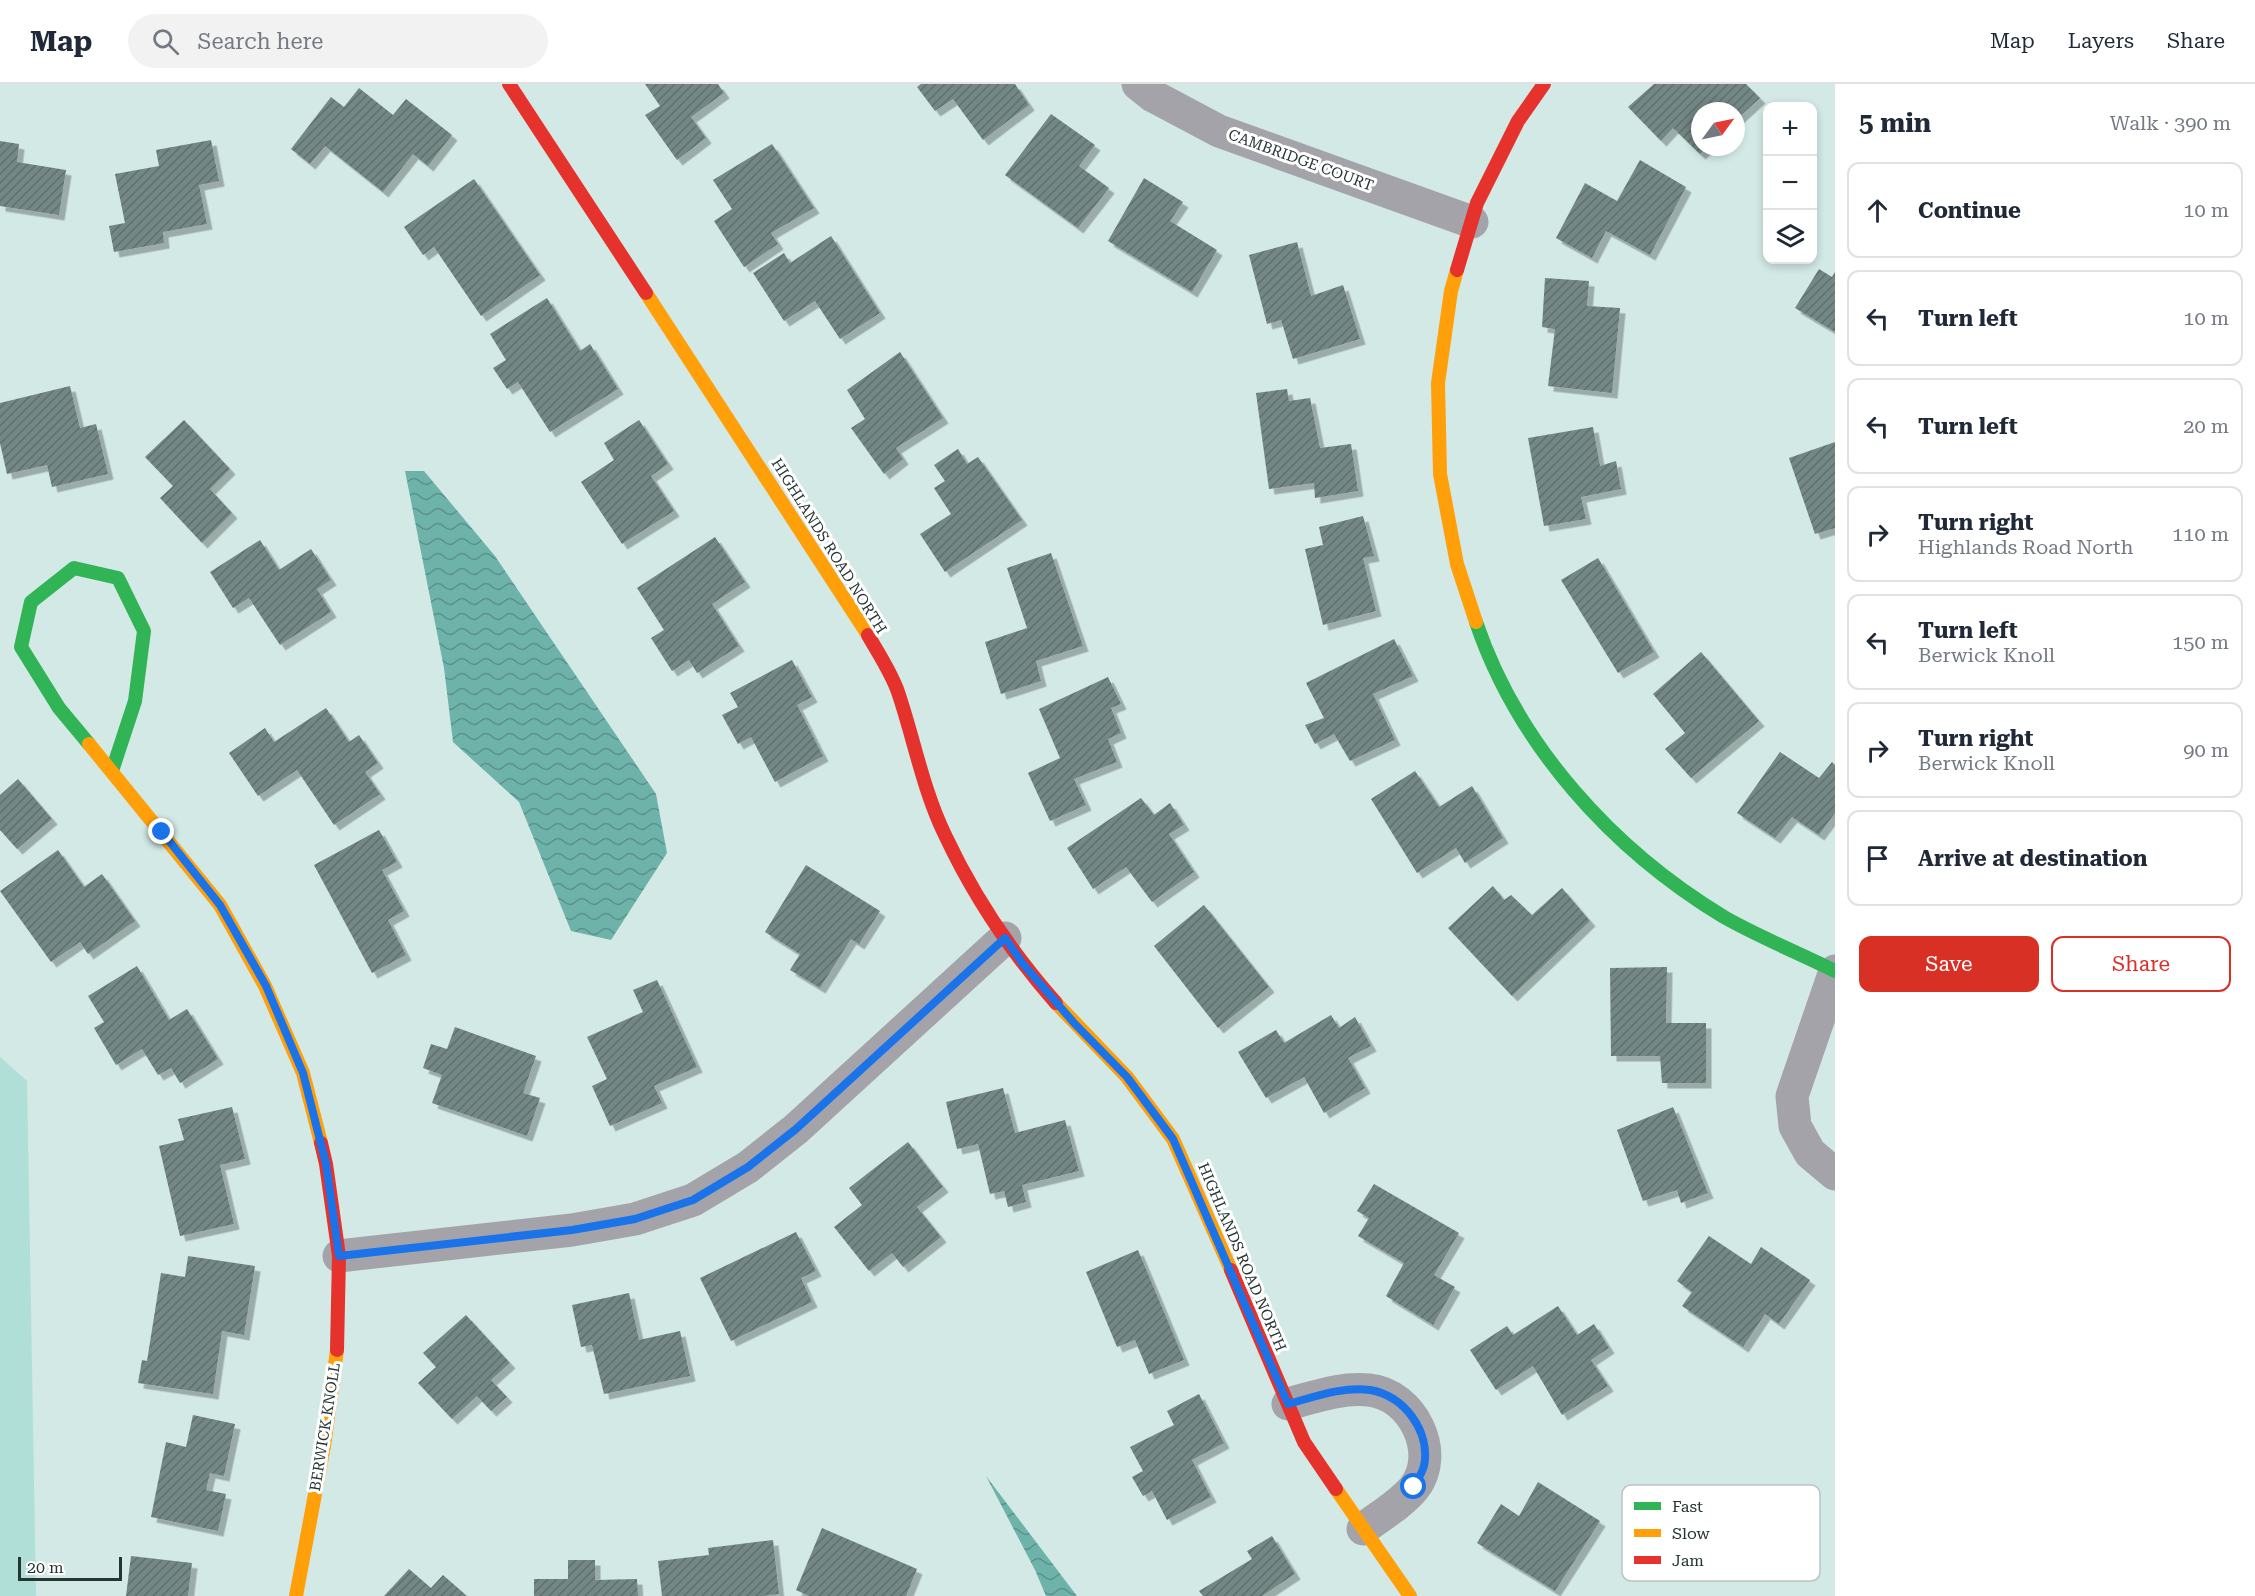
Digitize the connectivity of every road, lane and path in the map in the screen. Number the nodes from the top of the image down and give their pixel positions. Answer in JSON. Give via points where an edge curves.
{"nodes":[{"id":1,"x":509,"y":84,"type":"edge"},
{"id":2,"x":1138,"y":84,"type":"edge"},
{"id":3,"x":1544,"y":84,"type":"edge"},
{"id":4,"x":1472,"y":222,"type":"junction"},
{"id":5,"x":112,"y":771,"type":"junction"},
{"id":6,"x":1005,"y":938,"type":"junction"},
{"id":7,"x":1835,"y":971,"type":"edge"},
{"id":8,"x":1835,"y":1174,"type":"edge"},
{"id":9,"x":339,"y":1256,"type":"junction"},
{"id":10,"x":1288,"y":1404,"type":"junction"},
{"id":11,"x":1364,"y":1529,"type":"junction"},
{"id":12,"x":296,"y":1596,"type":"edge"},
{"id":13,"x":1410,"y":1596,"type":"edge"}],
"edges":[{"from":1,"to":6,"type":"street","name":"HIGHLANDS ROAD NORTH","via":[[861,622],[897,690],[944,834],[980,903]]},
{"from":2,"to":4,"type":"street","name":"CAMBRIDGE COURT","via":[[1219,131]]},
{"from":3,"to":4,"type":"street","via":[[1518,121],[1477,203]]},
{"from":4,"to":7,"type":"street","via":[[1451,291],[1438,383],[1440,474],[1456,564],[1485,648],[1528,731],[1583,802],[1650,866],[1725,917]]},
{"from":5,"to":5,"type":"street","name":"BERWICK KNOLL","via":[[59,708],[21,647],[31,602],[74,568],[118,578],[144,631],[135,700]]},
{"from":5,"to":9,"type":"street","name":"BERWICK KNOLL","via":[[220,905],[266,986],[303,1073],[326,1164]]},
{"from":6,"to":9,"type":"street","via":[[796,1129],[748,1167],[693,1200],[635,1219],[572,1230]]},
{"from":6,"to":10,"type":"street","name":"HIGHLANDS ROAD NORTH","via":[[1074,1023],[1127,1077],[1173,1139]]},
{"from":7,"to":8,"type":"street","via":[[1792,1096],[1795,1126],[1810,1153]]},
{"from":9,"to":12,"type":"street","name":"BERWICK KNOLL","via":[[337,1350]]},
{"from":10,"to":11,"type":"street","name":"HIGHLANDS ROAD NORTH","via":[[1304,1442]]},
{"from":10,"to":11,"type":"street","via":[[1343,1389],[1372,1390],[1396,1400],[1413,1417],[1425,1443],[1424,1466],[1414,1487]]},
{"from":11,"to":13,"type":"street","name":"HIGHLANDS ROAD NORTH"}]}
